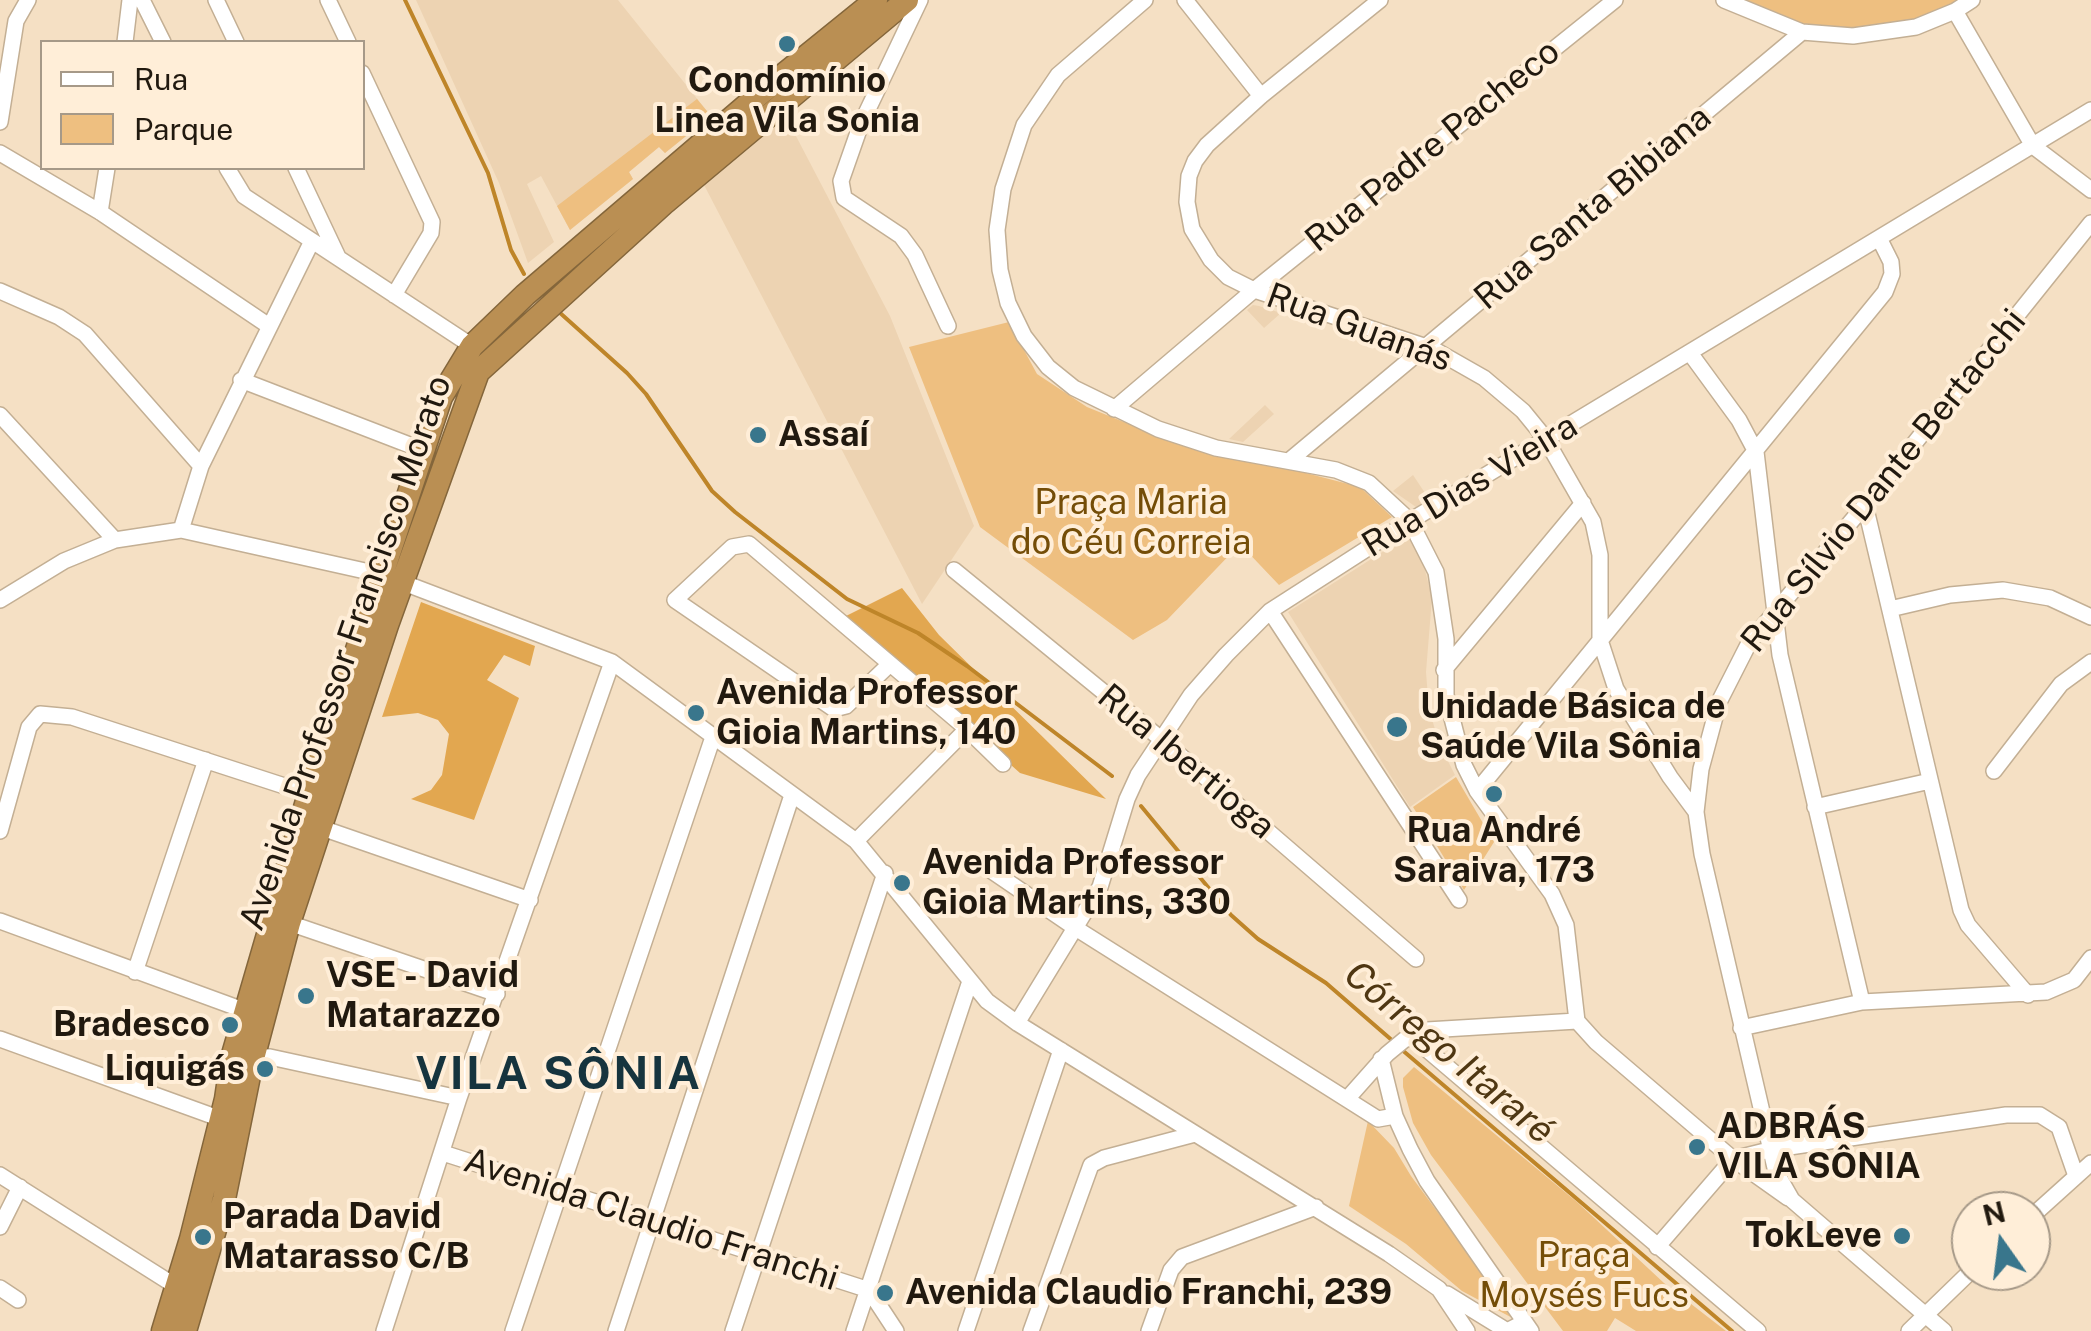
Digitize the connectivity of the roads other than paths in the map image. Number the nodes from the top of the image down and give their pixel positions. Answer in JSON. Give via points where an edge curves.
{"nodes":[{"id":1,"x":28,"y":0,"type":"edge"},
{"id":2,"x":130,"y":0,"type":"edge"},
{"id":3,"x":142,"y":0,"type":"edge"},
{"id":4,"x":216,"y":0,"type":"edge"},
{"id":5,"x":328,"y":0,"type":"edge"},
{"id":6,"x":920,"y":0,"type":"edge"},
{"id":7,"x":1145,"y":0,"type":"edge"},
{"id":8,"x":1184,"y":0,"type":"edge"},
{"id":9,"x":1380,"y":0,"type":"edge"},
{"id":10,"x":1615,"y":0,"type":"edge"},
{"id":11,"x":1724,"y":0,"type":"edge"},
{"id":12,"x":1972,"y":0,"type":"edge"},
{"id":13,"x":893,"y":8,"type":"edge"},
{"id":14,"x":1956,"y":11,"type":"junction"},
{"id":15,"x":1802,"y":32,"type":"junction"},
{"id":16,"x":125,"y":40,"type":"edge"},
{"id":17,"x":162,"y":40,"type":"edge"},
{"id":18,"x":235,"y":40,"type":"edge"},
{"id":19,"x":347,"y":40,"type":"edge"},
{"id":20,"x":365,"y":78,"type":"edge"},
{"id":21,"x":1261,"y":96,"type":"junction"},
{"id":22,"x":2091,"y":110,"type":"edge"},
{"id":23,"x":0,"y":122,"type":"edge"},
{"id":24,"x":2033,"y":146,"type":"junction"},
{"id":25,"x":0,"y":153,"type":"edge"},
{"id":26,"x":107,"y":170,"type":"edge"},
{"id":27,"x":228,"y":170,"type":"edge"},
{"id":28,"x":297,"y":170,"type":"edge"},
{"id":29,"x":2091,"y":190,"type":"edge"},
{"id":30,"x":100,"y":212,"type":"junction"},
{"id":31,"x":2091,"y":223,"type":"edge"},
{"id":32,"x":1880,"y":240,"type":"junction"},
{"id":33,"x":312,"y":242,"type":"junction"},
{"id":34,"x":340,"y":260,"type":"junction"},
{"id":35,"x":1254,"y":290,"type":"junction"},
{"id":36,"x":0,"y":291,"type":"edge"},
{"id":37,"x":394,"y":295,"type":"junction"},
{"id":38,"x":269,"y":326,"type":"junction"},
{"id":39,"x":948,"y":326,"type":"dead end"},
{"id":40,"x":472,"y":346,"type":"junction"},
{"id":41,"x":1426,"y":346,"type":"junction"},
{"id":42,"x":1690,"y":353,"type":"junction"},
{"id":43,"x":241,"y":380,"type":"junction"},
{"id":44,"x":1114,"y":409,"type":"junction"},
{"id":45,"x":0,"y":415,"type":"edge"},
{"id":46,"x":1546,"y":438,"type":"junction"},
{"id":47,"x":425,"y":450,"type":"junction"},
{"id":48,"x":1756,"y":452,"type":"junction"},
{"id":49,"x":1290,"y":460,"type":"junction"},
{"id":50,"x":201,"y":466,"type":"junction"},
{"id":51,"x":1582,"y":503,"type":"junction"},
{"id":52,"x":1865,"y":505,"type":"junction"},
{"id":53,"x":1410,"y":521,"type":"junction"},
{"id":54,"x":182,"y":530,"type":"junction"},
{"id":55,"x":115,"y":540,"type":"junction"},
{"id":56,"x":954,"y":570,"type":"dead end"},
{"id":57,"x":393,"y":578,"type":"junction"},
{"id":58,"x":4,"y":592,"type":"edge"},
{"id":59,"x":1774,"y":610,"type":"junction"},
{"id":60,"x":1890,"y":610,"type":"junction"},
{"id":61,"x":1270,"y":611,"type":"junction"},
{"id":62,"x":2091,"y":617,"type":"edge"},
{"id":63,"x":1600,"y":640,"type":"junction"},
{"id":64,"x":612,"y":662,"type":"junction"},
{"id":65,"x":2091,"y":662,"type":"edge"},
{"id":66,"x":890,"y":664,"type":"junction"},
{"id":67,"x":1444,"y":670,"type":"junction"},
{"id":68,"x":967,"y":729,"type":"junction"},
{"id":69,"x":712,"y":737,"type":"junction"},
{"id":70,"x":1161,"y":739,"type":"junction"},
{"id":71,"x":206,"y":760,"type":"junction"},
{"id":72,"x":1003,"y":764,"type":"dead end"},
{"id":73,"x":1994,"y":772,"type":"dead end"},
{"id":74,"x":1930,"y":781,"type":"junction"},
{"id":75,"x":1476,"y":790,"type":"junction"},
{"id":76,"x":309,"y":794,"type":"junction"},
{"id":77,"x":792,"y":795,"type":"junction"},
{"id":78,"x":1815,"y":807,"type":"junction"},
{"id":79,"x":1696,"y":812,"type":"junction"},
{"id":80,"x":319,"y":827,"type":"junction"},
{"id":81,"x":0,"y":831,"type":"edge"},
{"id":82,"x":856,"y":841,"type":"junction"},
{"id":83,"x":992,"y":871,"type":"dead end"},
{"id":84,"x":885,"y":873,"type":"junction"},
{"id":85,"x":530,"y":900,"type":"junction"},
{"id":86,"x":1459,"y":900,"type":"dead end"},
{"id":87,"x":0,"y":921,"type":"edge"},
{"id":88,"x":289,"y":924,"type":"junction"},
{"id":89,"x":1077,"y":929,"type":"junction"},
{"id":90,"x":1416,"y":958,"type":"dead end"},
{"id":91,"x":2091,"y":958,"type":"edge"},
{"id":92,"x":135,"y":972,"type":"junction"},
{"id":93,"x":970,"y":981,"type":"junction"},
{"id":94,"x":498,"y":994,"type":"junction"},
{"id":95,"x":2028,"y":995,"type":"junction"},
{"id":96,"x":1862,"y":1002,"type":"junction"},
{"id":97,"x":246,"y":1012,"type":"junction"},
{"id":98,"x":1576,"y":1021,"type":"junction"},
{"id":99,"x":1017,"y":1023,"type":"junction"},
{"id":100,"x":1741,"y":1028,"type":"junction"},
{"id":101,"x":1408,"y":1038,"type":"junction"},
{"id":102,"x":0,"y":1039,"type":"edge"},
{"id":103,"x":1061,"y":1050,"type":"junction"},
{"id":104,"x":243,"y":1057,"type":"junction"},
{"id":105,"x":1380,"y":1062,"type":"junction"},
{"id":106,"x":458,"y":1098,"type":"junction"},
{"id":107,"x":1347,"y":1099,"type":"junction"},
{"id":108,"x":1395,"y":1116,"type":"junction"},
{"id":109,"x":221,"y":1119,"type":"junction"},
{"id":110,"x":1195,"y":1134,"type":"junction"},
{"id":111,"x":1769,"y":1150,"type":"junction"},
{"id":112,"x":443,"y":1153,"type":"junction"},
{"id":113,"x":1733,"y":1159,"type":"junction"},
{"id":114,"x":2091,"y":1162,"type":"edge"},
{"id":115,"x":0,"y":1175,"type":"edge"},
{"id":116,"x":2076,"y":1176,"type":"junction"},
{"id":117,"x":20,"y":1187,"type":"junction"},
{"id":118,"x":559,"y":1189,"type":"junction"},
{"id":119,"x":2051,"y":1199,"type":"edge"},
{"id":120,"x":1792,"y":1200,"type":"junction"},
{"id":121,"x":1316,"y":1207,"type":"junction"},
{"id":122,"x":654,"y":1220,"type":"junction"},
{"id":123,"x":0,"y":1227,"type":"edge"},
{"id":124,"x":1657,"y":1247,"type":"junction"},
{"id":125,"x":758,"y":1256,"type":"junction"},
{"id":126,"x":176,"y":1287,"type":"junction"},
{"id":127,"x":0,"y":1288,"type":"edge"},
{"id":128,"x":1951,"y":1289,"type":"edge"},
{"id":129,"x":868,"y":1290,"type":"junction"},
{"id":130,"x":1439,"y":1290,"type":"junction"},
{"id":131,"x":18,"y":1300,"type":"dead end"},
{"id":132,"x":1924,"y":1314,"type":"junction"},
{"id":133,"x":1491,"y":1322,"type":"junction"},
{"id":134,"x":1528,"y":1327,"type":"edge"},
{"id":135,"x":164,"y":1331,"type":"edge"},
{"id":136,"x":185,"y":1331,"type":"edge"},
{"id":137,"x":384,"y":1331,"type":"edge"},
{"id":138,"x":514,"y":1331,"type":"edge"},
{"id":139,"x":616,"y":1331,"type":"edge"},
{"id":140,"x":733,"y":1331,"type":"edge"},
{"id":141,"x":854,"y":1331,"type":"edge"},
{"id":142,"x":896,"y":1331,"type":"edge"},
{"id":143,"x":966,"y":1331,"type":"edge"},
{"id":144,"x":1030,"y":1331,"type":"edge"},
{"id":145,"x":1149,"y":1331,"type":"edge"},
{"id":146,"x":1467,"y":1331,"type":"edge"},
{"id":147,"x":1475,"y":1331,"type":"edge"},
{"id":148,"x":1507,"y":1331,"type":"edge"},
{"id":149,"x":1758,"y":1331,"type":"edge"},
{"id":150,"x":1909,"y":1331,"type":"edge"},
{"id":151,"x":1944,"y":1331,"type":"edge"}],
"edges":[{"from":1,"to":23,"type":"street","via":[[16,21]]},
{"from":2,"to":16,"type":"street"},
{"from":3,"to":17,"type":"street"},
{"from":4,"to":18,"type":"street"},
{"from":5,"to":19,"type":"street"},
{"from":6,"to":13,"type":"street","via":[[920,6]]},
{"from":7,"to":44,"type":"street","via":[[1058,75],[1036,104],[1012,157],[997,230],[1008,303],[1024,336],[1048,367]]},
{"from":8,"to":21,"type":"street"},
{"from":9,"to":21,"type":"street","name":"Rua Guanás"},
{"from":10,"to":35,"type":"street","name":"Rua Padre Pacheco"},
{"from":11,"to":15,"type":"street"},
{"from":12,"to":14,"type":"street"},
{"from":13,"to":39,"type":"street","via":[[841,181],[844,198],[901,236],[916,255]]},
{"from":13,"to":40,"type":"highway","name":"Avenida Professor Francisco Morato","via":[[748,104]]},
{"from":13,"to":57,"type":"highway","name":"Avenida Professor Francisco Morato","via":[[486,363]]},
{"from":14,"to":15,"type":"street","via":[[1885,34]]},
{"from":14,"to":24,"type":"street"},
{"from":15,"to":41,"type":"street","name":"Rua Santa Bibiana"},
{"from":20,"to":37,"type":"street","via":[[432,222]]},
{"from":21,"to":35,"type":"street","name":"Rua Guanás","via":[[1206,145],[1189,176],[1187,202],[1192,229],[1211,260]]},
{"from":22,"to":24,"type":"street","name":"Rua Dias Vieira"},
{"from":24,"to":29,"type":"street"},
{"from":24,"to":32,"type":"street","name":"Rua Dias Vieira"},
{"from":25,"to":30,"type":"street"},
{"from":26,"to":30,"type":"street"},
{"from":27,"to":33,"type":"street","via":[[244,196]]},
{"from":28,"to":34,"type":"street"},
{"from":30,"to":38,"type":"street"},
{"from":31,"to":52,"type":"street","name":"Rua Sílvio Dante Bertacchi"},
{"from":32,"to":42,"type":"street","name":"Rua Dias Vieira"},
{"from":32,"to":48,"type":"street","via":[[1891,262],[1885,292]]},
{"from":33,"to":34,"type":"street"},
{"from":33,"to":38,"type":"street"},
{"from":34,"to":37,"type":"street"},
{"from":35,"to":41,"type":"street","name":"Rua Guanás"},
{"from":35,"to":44,"type":"street","name":"Rua Padre Pacheco"},
{"from":36,"to":50,"type":"street","via":[[85,334]]},
{"from":37,"to":40,"type":"street"},
{"from":38,"to":43,"type":"street"},
{"from":40,"to":47,"type":"highway","name":"Avenida Professor Francisco Morato","via":[[442,397]]},
{"from":41,"to":46,"type":"street","name":"Rua Guanás","via":[[1484,378]]},
{"from":41,"to":49,"type":"street","name":"Rua Santa Bibiana"},
{"from":42,"to":46,"type":"street","name":"Rua Dias Vieira"},
{"from":42,"to":48,"type":"street"},
{"from":43,"to":47,"type":"street"},
{"from":43,"to":50,"type":"street"},
{"from":44,"to":49,"type":"street","via":[[1216,448]]},
{"from":45,"to":55,"type":"street"},
{"from":46,"to":51,"type":"street","name":"Rua Guanás"},
{"from":46,"to":53,"type":"street","name":"Rua Dias Vieira"},
{"from":47,"to":57,"type":"highway","name":"Avenida Professor Francisco Morato"},
{"from":48,"to":59,"type":"street"},
{"from":48,"to":63,"type":"street"},
{"from":49,"to":53,"type":"street","via":[[1369,484]]},
{"from":50,"to":54,"type":"street"},
{"from":51,"to":63,"type":"street","name":"Rua Guanás","via":[[1600,555]]},
{"from":51,"to":67,"type":"street"},
{"from":52,"to":59,"type":"street","name":"Rua Sílvio Dante Bertacchi"},
{"from":52,"to":60,"type":"street"},
{"from":53,"to":61,"type":"street","name":"Rua Dias Vieira"},
{"from":53,"to":67,"type":"street","via":[[1436,572]]},
{"from":54,"to":55,"type":"street"},
{"from":54,"to":57,"type":"street"},
{"from":55,"to":58,"type":"street"},
{"from":56,"to":70,"type":"street","name":"Rua Ibertioga"},
{"from":57,"to":64,"type":"street"},
{"from":57,"to":76,"type":"highway","name":"Avenida Professor Francisco Morato"},
{"from":57,"to":80,"type":"highway","name":"Avenida Professor Francisco Morato"},
{"from":59,"to":78,"type":"street"},
{"from":59,"to":79,"type":"street","name":"Rua Sílvio Dante Bertacchi","via":[[1719,702]]},
{"from":60,"to":62,"type":"street","via":[[2003,590],[2050,598]]},
{"from":60,"to":74,"type":"street"},
{"from":61,"to":70,"type":"street","name":"Rua Dias Vieira"},
{"from":61,"to":86,"type":"street"},
{"from":63,"to":75,"type":"street"},
{"from":63,"to":79,"type":"street","name":"Rua Guanás","via":[[1616,690]]},
{"from":64,"to":69,"type":"street"},
{"from":64,"to":85,"type":"street"},
{"from":65,"to":73,"type":"street","via":[[2061,684]]},
{"from":66,"to":66,"type":"street","via":[[846,706],[834,709],[674,600],[732,547],[749,544]]},
{"from":66,"to":68,"type":"street"},
{"from":67,"to":75,"type":"street","via":[[1454,734]]},
{"from":68,"to":72,"type":"street"},
{"from":68,"to":82,"type":"street"},
{"from":69,"to":77,"type":"street"},
{"from":69,"to":118,"type":"street"},
{"from":70,"to":89,"type":"street","name":"Rua Dias Vieira","via":[[1127,799],[1100,887]]},
{"from":70,"to":90,"type":"street","name":"Rua Ibertioga"},
{"from":71,"to":76,"type":"street"},
{"from":71,"to":81,"type":"street","via":[[72,717],[40,714],[29,726]]},
{"from":71,"to":92,"type":"street"},
{"from":74,"to":78,"type":"street"},
{"from":74,"to":95,"type":"street","via":[[1968,924]]},
{"from":75,"to":98,"type":"street","via":[[1552,894],[1566,924]]},
{"from":76,"to":97,"type":"highway","name":"Avenida Professor Francisco Morato"},
{"from":77,"to":82,"type":"street"},
{"from":77,"to":122,"type":"street"},
{"from":78,"to":96,"type":"street"},
{"from":79,"to":100,"type":"street","name":"Rua Sílvio Dante Bertacchi"},
{"from":80,"to":85,"type":"street"},
{"from":80,"to":88,"type":"highway","name":"Avenida Professor Francisco Morato"},
{"from":82,"to":84,"type":"street"},
{"from":83,"to":89,"type":"street"},
{"from":84,"to":93,"type":"street"},
{"from":84,"to":125,"type":"street"},
{"from":85,"to":94,"type":"street"},
{"from":87,"to":92,"type":"street"},
{"from":88,"to":94,"type":"street"},
{"from":88,"to":104,"type":"highway","name":"Avenida Professor Francisco Morato"},
{"from":89,"to":99,"type":"street","name":"Rua Dias Vieira"},
{"from":89,"to":107,"type":"street"},
{"from":91,"to":95,"type":"street","via":[[2074,980]]},
{"from":92,"to":97,"type":"street"},
{"from":93,"to":99,"type":"street"},
{"from":93,"to":129,"type":"street"},
{"from":94,"to":106,"type":"street"},
{"from":95,"to":96,"type":"street"},
{"from":96,"to":100,"type":"street"},
{"from":97,"to":104,"type":"highway","name":"Avenida Professor Francisco Morato"},
{"from":98,"to":101,"type":"street","via":[[1427,1030]]},
{"from":98,"to":113,"type":"street"},
{"from":99,"to":103,"type":"street"},
{"from":100,"to":111,"type":"street","name":"Rua Sílvio Dante Bertacchi"},
{"from":101,"to":105,"type":"street"},
{"from":101,"to":124,"type":"street"},
{"from":102,"to":109,"type":"street"},
{"from":103,"to":110,"type":"street"},
{"from":103,"to":143,"type":"street"},
{"from":104,"to":106,"type":"street"},
{"from":104,"to":109,"type":"highway","name":"Avenida Professor Francisco Morato"},
{"from":104,"to":136,"type":"highway","name":"Avenida Professor Francisco Morato","via":[[224,1199]]},
{"from":105,"to":107,"type":"street"},
{"from":105,"to":108,"type":"street"},
{"from":106,"to":112,"type":"street"},
{"from":107,"to":108,"type":"street","via":[[1378,1119]]},
{"from":108,"to":134,"type":"street","via":[[1427,1181]]},
{"from":109,"to":126,"type":"highway","name":"Avenida Professor Francisco Morato"},
{"from":110,"to":121,"type":"street"},
{"from":110,"to":144,"type":"street","via":[[1091,1165]]},
{"from":111,"to":113,"type":"street"},
{"from":111,"to":116,"type":"street","via":[[2040,1115],[2058,1128]]},
{"from":111,"to":120,"type":"street","name":"Rua Sílvio Dante Bertacchi"},
{"from":112,"to":118,"type":"street","name":"Avenida Claudio Franchi"},
{"from":112,"to":137,"type":"street"},
{"from":113,"to":120,"type":"street"},
{"from":113,"to":124,"type":"street"},
{"from":114,"to":116,"type":"street"},
{"from":115,"to":117,"type":"street"},
{"from":116,"to":119,"type":"street"},
{"from":117,"to":123,"type":"street"},
{"from":117,"to":126,"type":"street"},
{"from":118,"to":122,"type":"street","name":"Avenida Claudio Franchi"},
{"from":118,"to":138,"type":"street"},
{"from":120,"to":132,"type":"street","name":"Rua Sílvio Dante Bertacchi"},
{"from":121,"to":130,"type":"street"},
{"from":121,"to":145,"type":"street","via":[[1182,1257]]},
{"from":122,"to":125,"type":"street","name":"Avenida Claudio Franchi"},
{"from":122,"to":139,"type":"street"},
{"from":124,"to":149,"type":"street"},
{"from":125,"to":129,"type":"street","name":"Avenida Claudio Franchi"},
{"from":125,"to":140,"type":"street"},
{"from":126,"to":135,"type":"highway","name":"Avenida Professor Francisco Morato"},
{"from":127,"to":131,"type":"street"},
{"from":128,"to":132,"type":"street"},
{"from":129,"to":141,"type":"street"},
{"from":129,"to":142,"type":"street","name":"Avenida Claudio Franchi"},
{"from":130,"to":133,"type":"street"},
{"from":130,"to":146,"type":"street"},
{"from":132,"to":150,"type":"street"},
{"from":132,"to":151,"type":"street","name":"Rua Sílvio Dante Bertacchi"},
{"from":133,"to":147,"type":"street"},
{"from":133,"to":148,"type":"street"},
{"from":134,"to":148,"type":"street"}]}
